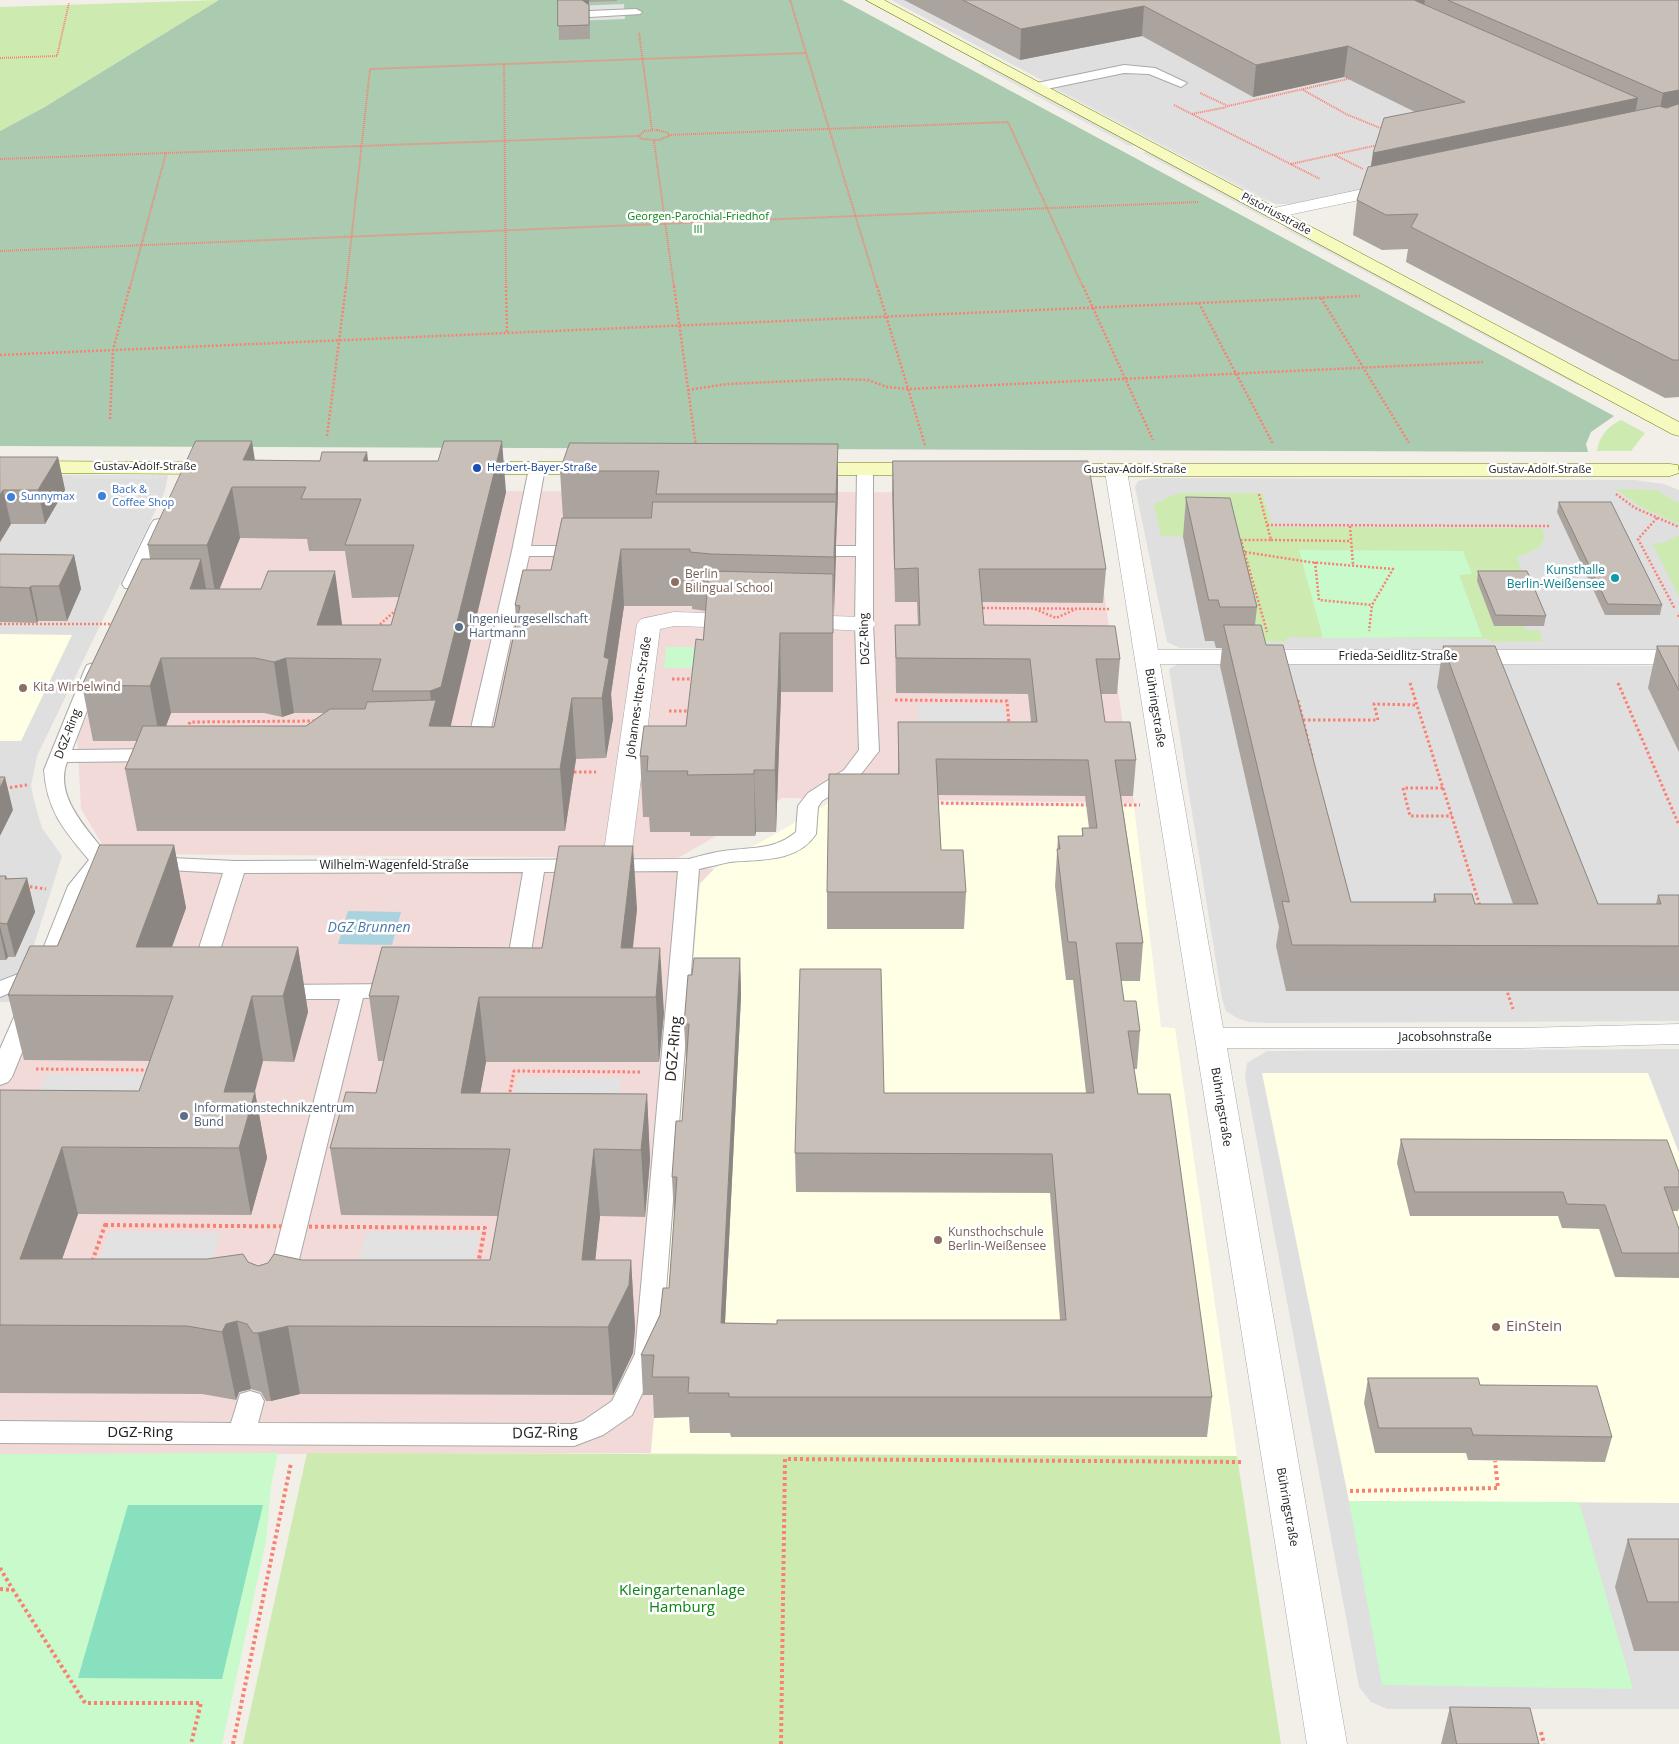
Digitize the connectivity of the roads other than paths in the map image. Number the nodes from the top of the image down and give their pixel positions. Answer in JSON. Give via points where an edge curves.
{"nodes":[{"id":1,"x":873,"y":0,"type":"edge"},
{"id":2,"x":636,"y":12,"type":"road end"},
{"id":3,"x":590,"y":14,"type":"edge"},
{"id":4,"x":1181,"y":84,"type":"road end"},
{"id":5,"x":1037,"y":87,"type":"junction"},
{"id":6,"x":1417,"y":182,"type":"edge"},
{"id":7,"x":1274,"y":213,"type":"junction"},
{"id":8,"x":1679,"y":430,"type":"edge"},
{"id":9,"x":1679,"y":441,"type":"edge"},
{"id":10,"x":0,"y":467,"type":"edge"},
{"id":11,"x":187,"y":468,"type":"junction"},
{"id":12,"x":243,"y":468,"type":"edge"},
{"id":13,"x":448,"y":468,"type":"edge"},
{"id":14,"x":537,"y":468,"type":"junction"},
{"id":15,"x":615,"y":468,"type":"edge"},
{"id":16,"x":781,"y":469,"type":"edge"},
{"id":17,"x":864,"y":469,"type":"junction"},
{"id":18,"x":949,"y":470,"type":"edge"},
{"id":19,"x":1034,"y":470,"type":"edge"},
{"id":20,"x":1116,"y":470,"type":"junction"},
{"id":21,"x":1675,"y":474,"type":"edge"},
{"id":22,"x":177,"y":488,"type":"edge"},
{"id":23,"x":166,"y":510,"type":"edge"},
{"id":24,"x":796,"y":550,"type":"edge"},
{"id":25,"x":864,"y":550,"type":"junction"},
{"id":26,"x":521,"y":551,"type":"junction"},
{"id":27,"x":600,"y":551,"type":"edge"},
{"id":28,"x":112,"y":624,"type":"edge"},
{"id":29,"x":864,"y":624,"type":"junction"},
{"id":30,"x":101,"y":651,"type":"edge"},
{"id":31,"x":1146,"y":657,"type":"junction"},
{"id":32,"x":1679,"y":657,"type":"edge"},
{"id":33,"x":447,"y":751,"type":"edge"},
{"id":34,"x":177,"y":755,"type":"edge"},
{"id":35,"x":59,"y":756,"type":"junction"},
{"id":36,"x":116,"y":861,"type":"junction"},
{"id":37,"x":535,"y":865,"type":"junction"},
{"id":38,"x":616,"y":865,"type":"junction"},
{"id":39,"x":689,"y":865,"type":"junction"},
{"id":40,"x":235,"y":867,"type":"junction"},
{"id":41,"x":41,"y":981,"type":"junction"},
{"id":42,"x":215,"y":986,"type":"edge"},
{"id":43,"x":499,"y":987,"type":"edge"},
{"id":44,"x":0,"y":990,"type":"edge"},
{"id":45,"x":353,"y":991,"type":"junction"},
{"id":46,"x":422,"y":991,"type":"edge"},
{"id":47,"x":254,"y":992,"type":"edge"},
{"id":48,"x":1679,"y":1034,"type":"edge"},
{"id":49,"x":1210,"y":1038,"type":"junction"},
{"id":50,"x":2,"y":1073,"type":"edge"},
{"id":51,"x":275,"y":1305,"type":"edge"},
{"id":52,"x":250,"y":1400,"type":"dead end"},
{"id":53,"x":0,"y":1432,"type":"edge"},
{"id":54,"x":242,"y":1434,"type":"junction"},
{"id":55,"x":1327,"y":1744,"type":"edge"}],
"edges":[{"from":1,"to":5,"type":"street","name":"Pistoriusstraße"},
{"from":2,"to":3,"type":"lane"},
{"from":4,"to":5,"type":"lane","via":[[1151,71],[1124,69]]},
{"from":5,"to":7,"type":"street","name":"Pistoriusstraße"},
{"from":6,"to":7,"type":"street"},
{"from":7,"to":8,"type":"street","name":"Pistoriusstraße"},
{"from":9,"to":21,"type":"street","via":[[1670,448],[1667,460]]},
{"from":10,"to":11,"type":"street","name":"Gustav-Adolf-Straße"},
{"from":11,"to":12,"type":"street","name":"Gustav-Adolf-Straße"},
{"from":11,"to":22,"type":"lane"},
{"from":13,"to":14,"type":"street"},
{"from":14,"to":15,"type":"street"},
{"from":14,"to":26,"type":"lane"},
{"from":16,"to":17,"type":"street"},
{"from":17,"to":18,"type":"street"},
{"from":17,"to":25,"type":"lane","name":"DGZ-Ring"},
{"from":19,"to":20,"type":"street","name":"Gustav-Adolf-Straße"},
{"from":20,"to":21,"type":"street","name":"Gustav-Adolf-Straße"},
{"from":20,"to":31,"type":"street","name":"Bühringstraße"},
{"from":23,"to":28,"type":"lane"},
{"from":24,"to":25,"type":"lane"},
{"from":25,"to":29,"type":"lane","name":"DGZ-Ring"},
{"from":26,"to":27,"type":"lane"},
{"from":26,"to":33,"type":"lane","via":[[481,728],[470,743]]},
{"from":29,"to":38,"type":"street","name":"Johannes-Itten-Straße","via":[[674,619],[649,624]]},
{"from":29,"to":39,"type":"lane","name":"DGZ-Ring","via":[[869,751],[851,774],[814,797],[808,806],[806,834],[795,845],[778,853],[729,856]]},
{"from":30,"to":35,"type":"lane","name":"DGZ-Ring"},
{"from":31,"to":32,"type":"street","name":"Frieda-Seidlitz-Straße"},
{"from":31,"to":49,"type":"street","name":"Bühringstraße"},
{"from":34,"to":35,"type":"lane"},
{"from":35,"to":36,"type":"lane","name":"DGZ-Ring","via":[[54,770],[55,784],[67,820]]},
{"from":36,"to":40,"type":"lane","name":"Wilhelm-Wagenfeld-Straße"},
{"from":36,"to":41,"type":"lane","via":[[79,886]]},
{"from":37,"to":38,"type":"lane","name":"Wilhelm-Wagenfeld-Straße"},
{"from":37,"to":40,"type":"lane","name":"Wilhelm-Wagenfeld-Straße"},
{"from":37,"to":43,"type":"lane","via":[[516,978]]},
{"from":38,"to":39,"type":"lane","name":"Wilhelm-Wagenfeld-Straße"},
{"from":39,"to":54,"type":"lane","name":"DGZ-Ring","via":[[648,1354],[622,1408],[593,1428],[574,1434]]},
{"from":40,"to":42,"type":"lane","via":[[201,972]]},
{"from":41,"to":44,"type":"lane","via":[[18,981]]},
{"from":41,"to":50,"type":"lane"},
{"from":45,"to":46,"type":"lane"},
{"from":45,"to":47,"type":"lane"},
{"from":45,"to":51,"type":"lane"},
{"from":48,"to":49,"type":"street","name":"Jacobsohnstraße","via":[[1522,1038]]},
{"from":49,"to":55,"type":"street","name":"Bühringstraße"},
{"from":52,"to":54,"type":"lane"},
{"from":53,"to":54,"type":"lane","name":"DGZ-Ring"}]}
